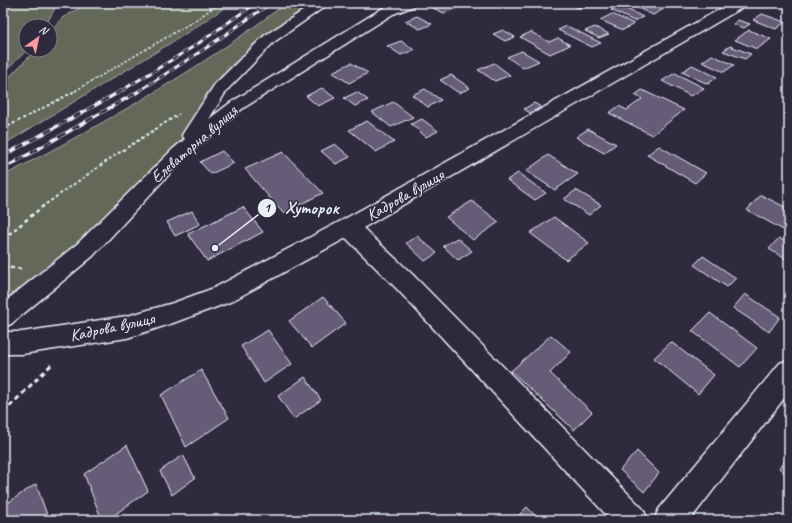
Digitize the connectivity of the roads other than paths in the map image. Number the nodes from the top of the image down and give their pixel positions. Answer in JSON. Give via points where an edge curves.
{"nodes":[{"id":1,"x":324,"y":3,"type":"edge"},
{"id":2,"x":409,"y":3,"type":"edge"},
{"id":3,"x":740,"y":3,"type":"edge"},
{"id":4,"x":179,"y":153,"type":"junction"},
{"id":5,"x":348,"y":227,"type":"junction"},
{"id":6,"x":3,"y":317,"type":"edge"},
{"id":7,"x":3,"y":343,"type":"edge"},
{"id":8,"x":789,"y":372,"type":"edge"},
{"id":9,"x":632,"y":520,"type":"edge"},
{"id":10,"x":670,"y":520,"type":"edge"}],
"edges":[{"from":1,"to":4,"type":"street","via":[[269,39],[222,87]]},
{"from":2,"to":4,"type":"street","name":"Елеваторна вулиця","via":[[388,11],[236,106]]},
{"from":3,"to":5,"type":"street","name":"Кадрова вулиця"},
{"from":4,"to":6,"type":"street","name":"Елеваторна вулиця","via":[[85,250]]},
{"from":5,"to":7,"type":"street","name":"Кадрова вулиця","via":[[222,295],[173,313],[127,327],[22,343]]},
{"from":5,"to":9,"type":"street","via":[[410,287]]},
{"from":8,"to":10,"type":"street"}]}
